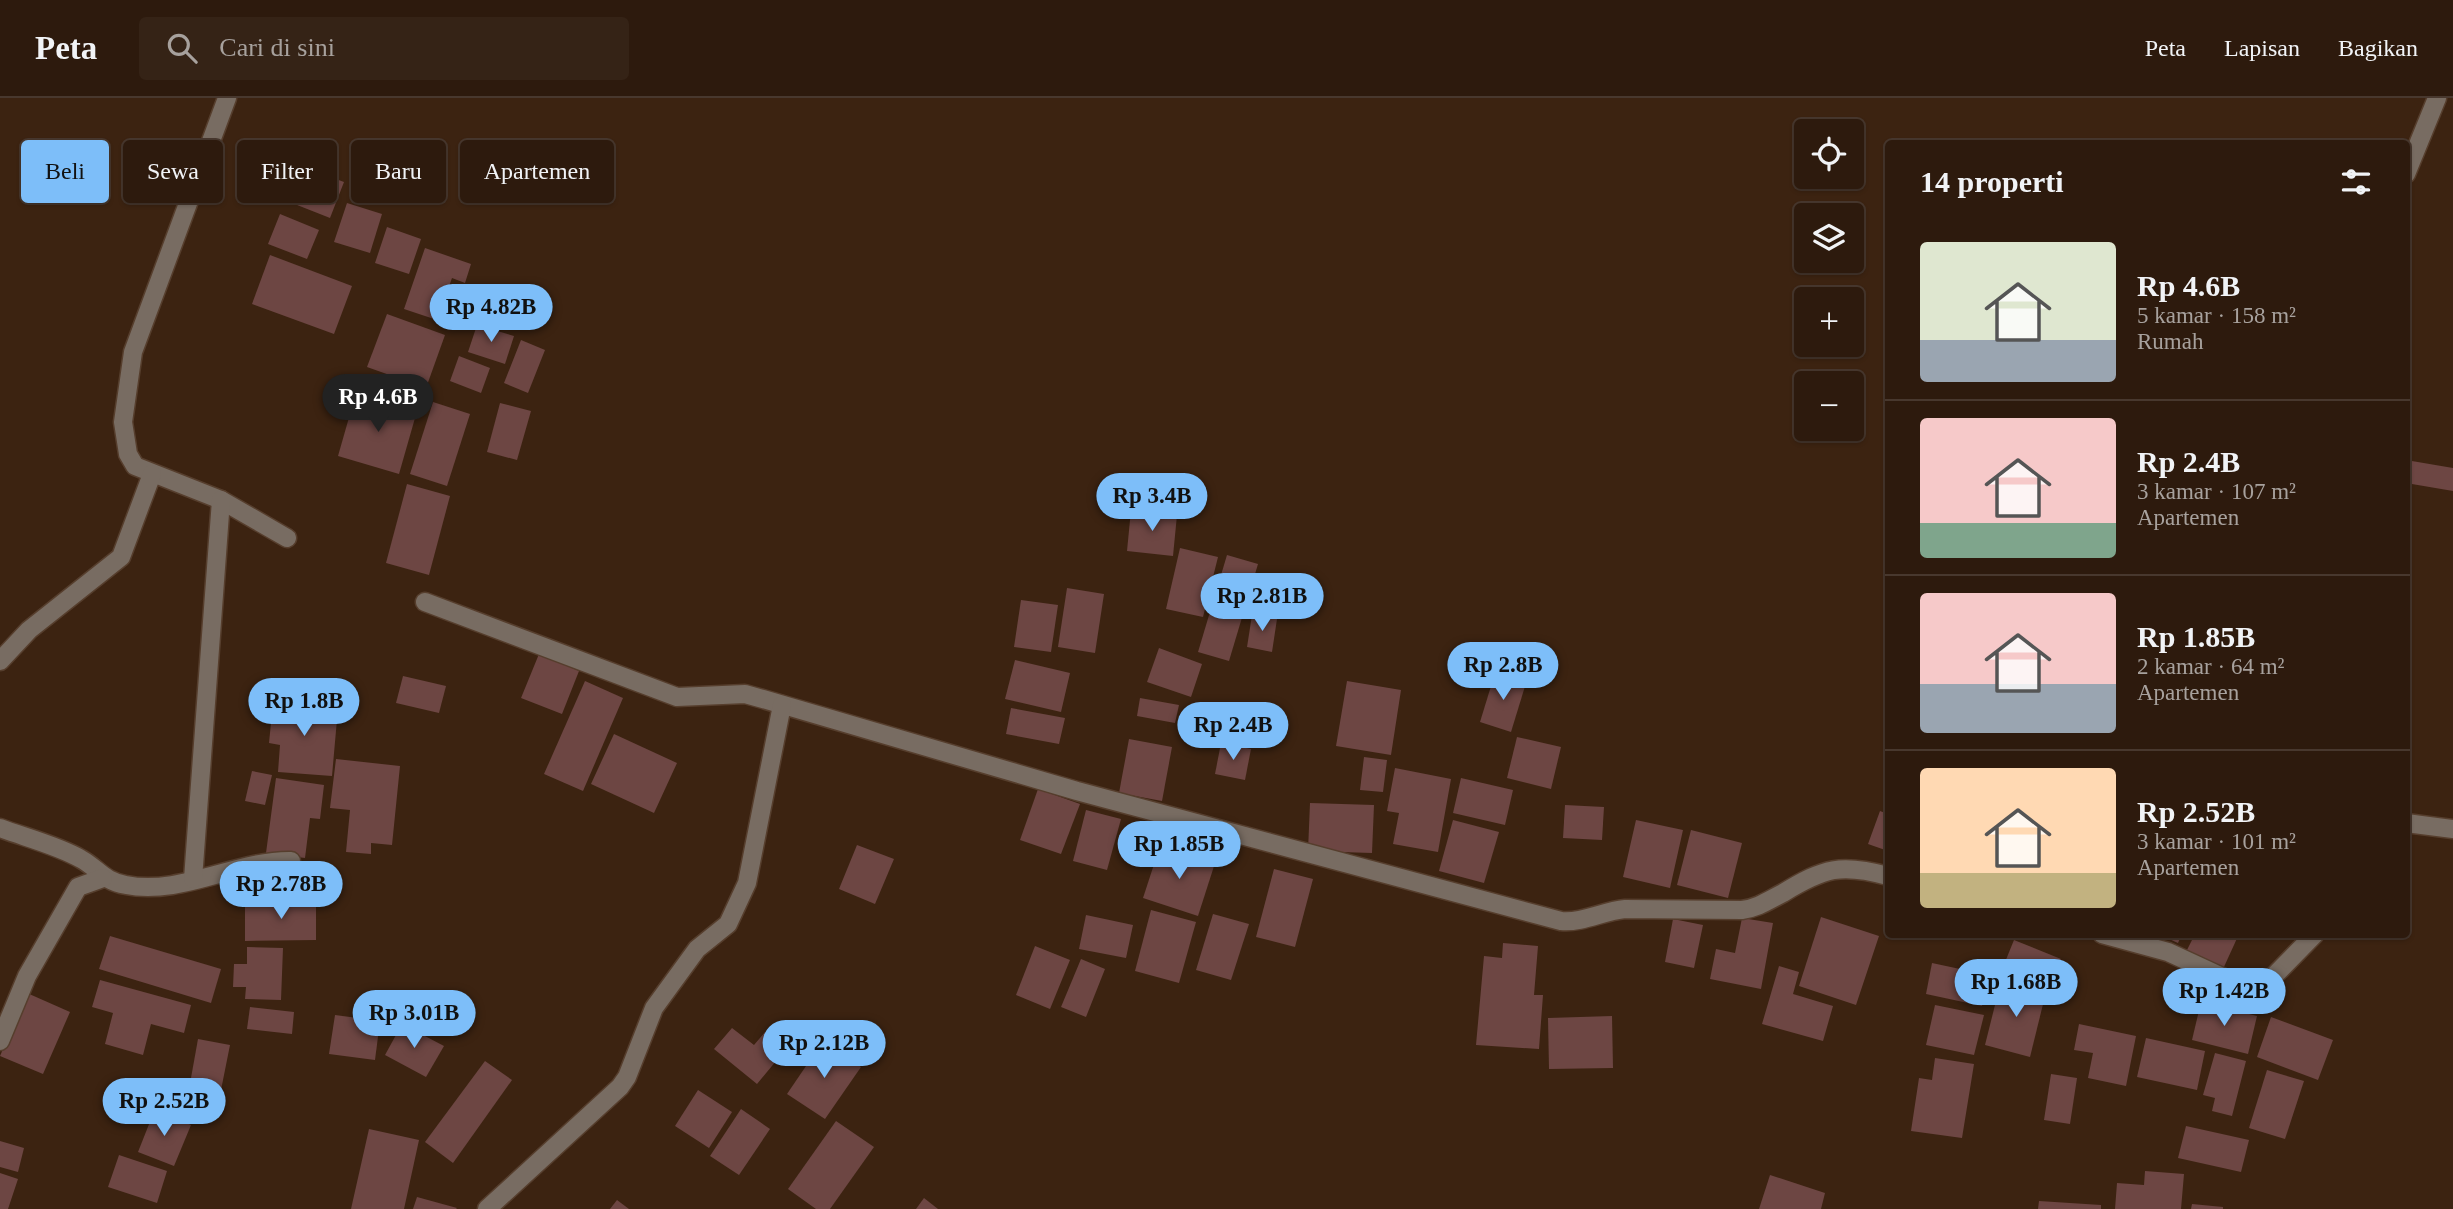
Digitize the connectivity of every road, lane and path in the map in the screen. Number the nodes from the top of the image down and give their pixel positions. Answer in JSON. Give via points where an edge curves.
{"nodes":[{"id":1,"x":227,"y":98,"type":"edge"},
{"id":2,"x":2437,"y":98,"type":"edge"},
{"id":3,"x":2410,"y":164,"type":"edge"},
{"id":4,"x":152,"y":474,"type":"junction"},
{"id":5,"x":221,"y":500,"type":"junction"},
{"id":6,"x":287,"y":538,"type":"dead end"},
{"id":7,"x":425,"y":602,"type":"dead end"},
{"id":8,"x":0,"y":661,"type":"edge"},
{"id":9,"x":782,"y":705,"type":"junction"},
{"id":10,"x":2410,"y":824,"type":"edge"},
{"id":11,"x":0,"y":828,"type":"edge"},
{"id":12,"x":2453,"y":829,"type":"edge"},
{"id":13,"x":291,"y":862,"type":"dead end"},
{"id":14,"x":1885,"y":875,"type":"edge"},
{"id":15,"x":103,"y":878,"type":"junction"},
{"id":16,"x":193,"y":879,"type":"junction"},
{"id":17,"x":2116,"y":938,"type":"edge"},
{"id":18,"x":2311,"y":938,"type":"edge"},
{"id":19,"x":0,"y":1041,"type":"edge"},
{"id":20,"x":487,"y":1209,"type":"edge"}],
"edges":[{"from":1,"to":4,"type":"street","via":[[132,360],[123,422],[128,454],[135,466]]},
{"from":2,"to":3,"type":"street"},
{"from":4,"to":5,"type":"street"},
{"from":4,"to":8,"type":"street","via":[[121,557],[29,630]]},
{"from":5,"to":6,"type":"street"},
{"from":5,"to":16,"type":"street"},
{"from":7,"to":9,"type":"street","via":[[677,697],[745,694]]},
{"from":9,"to":14,"type":"street","via":[[1077,791],[1561,922],[1625,909],[1752,909],[1827,871],[1860,869]]},
{"from":9,"to":20,"type":"street","via":[[747,883],[727,924],[697,948],[654,1008],[624,1083]]},
{"from":10,"to":12,"type":"street"},
{"from":11,"to":15,"type":"street","via":[[80,858]]},
{"from":13,"to":16,"type":"street","via":[[271,861]]},
{"from":15,"to":16,"type":"street","via":[[128,886],[161,886]]},
{"from":15,"to":19,"type":"street","via":[[78,887],[27,976]]},
{"from":17,"to":18,"type":"street","via":[[2251,986],[2268,982]]}]}
